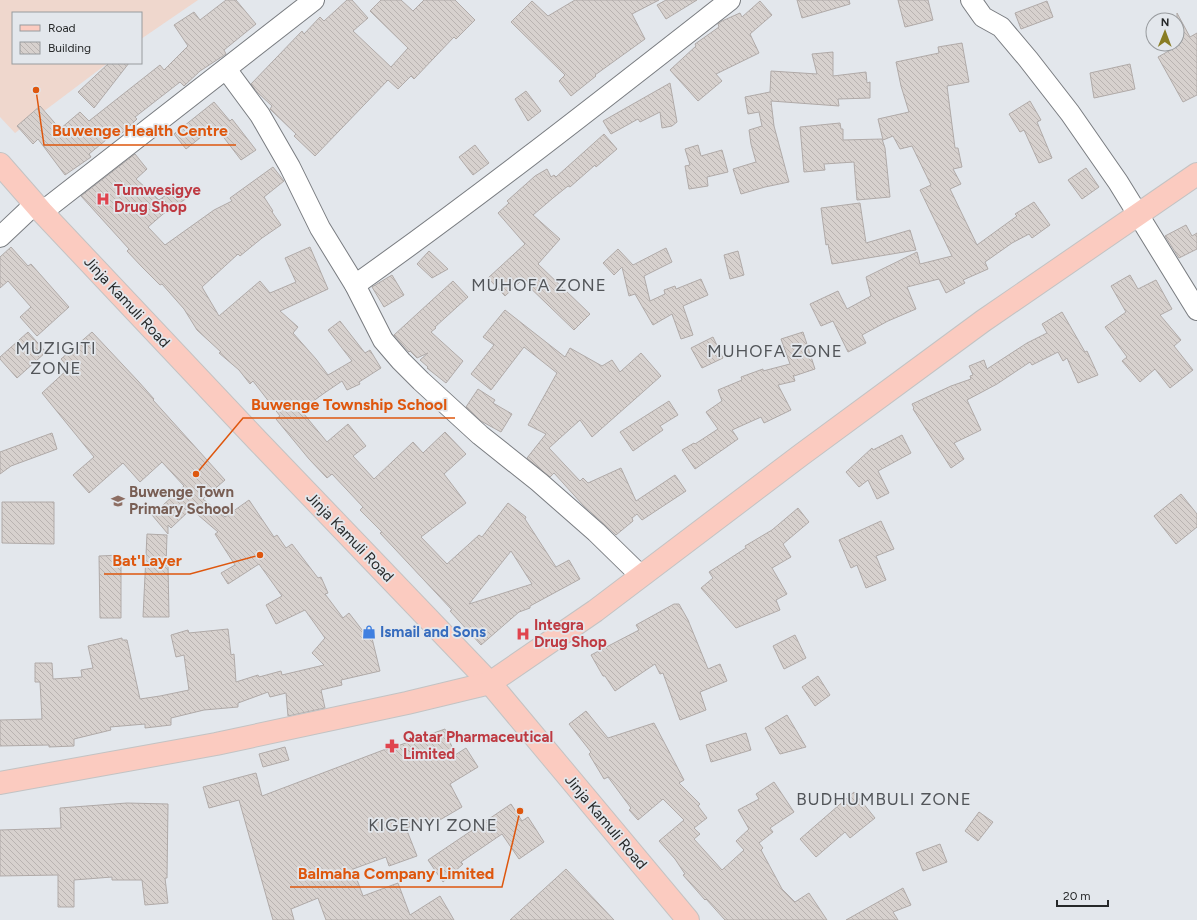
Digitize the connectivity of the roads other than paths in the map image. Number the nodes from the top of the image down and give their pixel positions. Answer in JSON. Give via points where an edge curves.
{"nodes":[{"id":1,"x":314,"y":0,"type":"edge"},
{"id":2,"x":730,"y":0,"type":"edge"},
{"id":3,"x":971,"y":0,"type":"edge"},
{"id":4,"x":226,"y":69,"type":"junction"},
{"id":5,"x":0,"y":164,"type":"edge"},
{"id":6,"x":1197,"y":174,"type":"edge"},
{"id":7,"x":39,"y":208,"type":"junction"},
{"id":8,"x":1137,"y":214,"type":"junction"},
{"id":9,"x":0,"y":237,"type":"edge"},
{"id":10,"x":355,"y":285,"type":"junction"},
{"id":11,"x":1197,"y":310,"type":"edge"},
{"id":12,"x":641,"y":576,"type":"junction"},
{"id":13,"x":490,"y":683,"type":"junction"},
{"id":14,"x":0,"y":783,"type":"edge"},
{"id":15,"x":688,"y":920,"type":"edge"}],
"edges":[{"from":1,"to":4,"type":"street"},
{"from":2,"to":10,"type":"street","via":[[528,158]]},
{"from":3,"to":8,"type":"street","via":[[983,17],[1001,27],[1033,65],[1070,113]]},
{"from":4,"to":7,"type":"street"},
{"from":4,"to":10,"type":"street","via":[[260,115],[290,167],[320,228]]},
{"from":5,"to":7,"type":"main road","name":"Jinja Kamuli Road"},
{"from":6,"to":8,"type":"main road"},
{"from":7,"to":9,"type":"street"},
{"from":7,"to":13,"type":"main road","name":"Jinja Kamuli Road"},
{"from":8,"to":11,"type":"street"},
{"from":8,"to":12,"type":"main road","via":[[983,321]]},
{"from":10,"to":12,"type":"street","via":[[382,340],[401,361],[480,434],[596,532]]},
{"from":12,"to":13,"type":"main road"},
{"from":13,"to":14,"type":"main road","via":[[216,744]]},
{"from":13,"to":15,"type":"main road","name":"Jinja Kamuli Road"}]}
